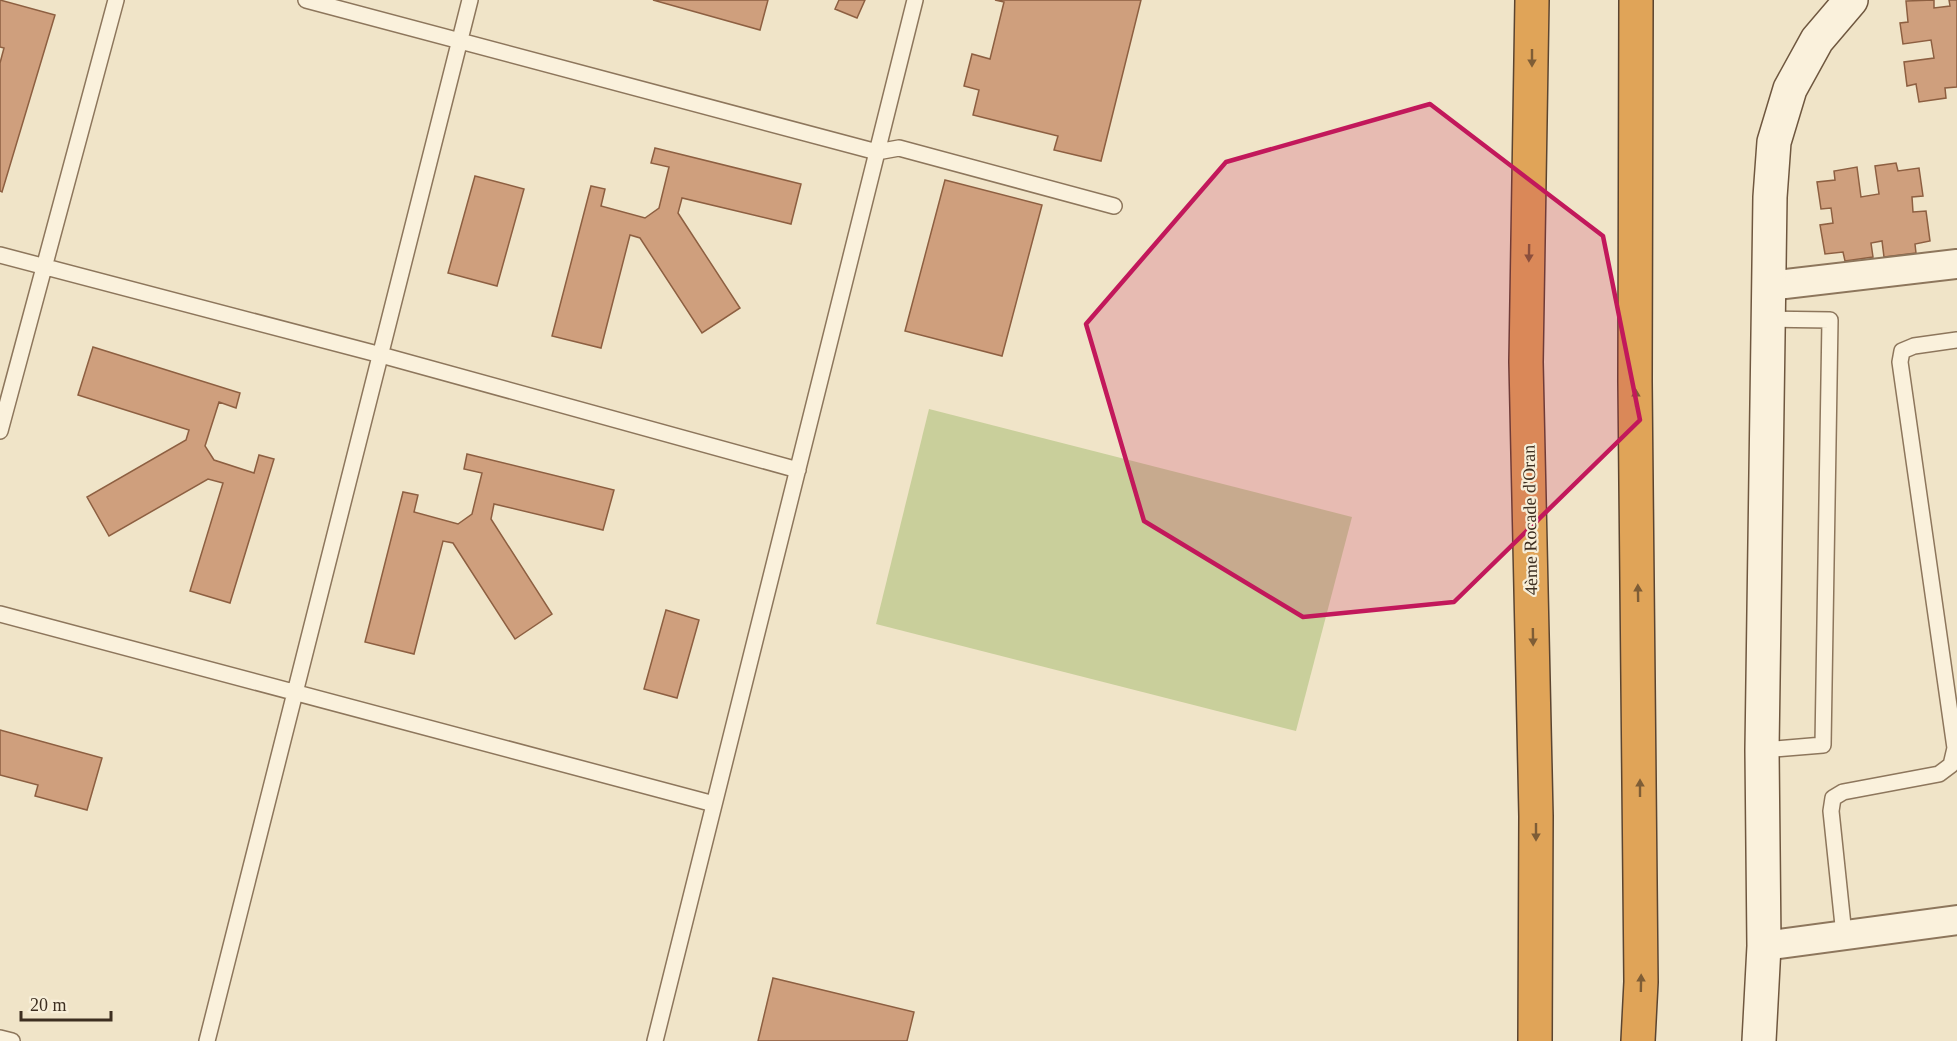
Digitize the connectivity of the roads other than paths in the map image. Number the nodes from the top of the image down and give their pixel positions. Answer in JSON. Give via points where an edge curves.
{"nodes":[{"id":1,"x":116,"y":0,"type":"edge"},
{"id":2,"x":306,"y":0,"type":"edge"},
{"id":3,"x":470,"y":0,"type":"edge"},
{"id":4,"x":915,"y":0,"type":"edge"},
{"id":5,"x":1532,"y":0,"type":"edge"},
{"id":6,"x":1636,"y":0,"type":"edge"},
{"id":7,"x":1851,"y":0,"type":"edge"},
{"id":8,"x":460,"y":41,"type":"junction"},
{"id":9,"x":877,"y":152,"type":"junction"},
{"id":10,"x":1114,"y":206,"type":"dead end"},
{"id":11,"x":0,"y":255,"type":"edge"},
{"id":12,"x":1957,"y":264,"type":"edge"},
{"id":13,"x":44,"y":266,"type":"junction"},
{"id":14,"x":1769,"y":286,"type":"junction"},
{"id":15,"x":1769,"y":319,"type":"junction"},
{"id":16,"x":1957,"y":340,"type":"edge"},
{"id":17,"x":381,"y":355,"type":"junction"},
{"id":18,"x":0,"y":431,"type":"edge"},
{"id":19,"x":798,"y":470,"type":"junction"},
{"id":20,"x":0,"y":614,"type":"edge"},
{"id":21,"x":296,"y":692,"type":"junction"},
{"id":22,"x":1762,"y":750,"type":"junction"},
{"id":23,"x":714,"y":804,"type":"junction"},
{"id":24,"x":1957,"y":920,"type":"edge"},
{"id":25,"x":1844,"y":935,"type":"junction"},
{"id":26,"x":1764,"y":946,"type":"junction"},
{"id":27,"x":0,"y":1038,"type":"edge"},
{"id":28,"x":12,"y":1041,"type":"edge"},
{"id":29,"x":207,"y":1041,"type":"edge"},
{"id":30,"x":656,"y":1041,"type":"edge"},
{"id":31,"x":1534,"y":1041,"type":"edge"},
{"id":32,"x":1638,"y":1041,"type":"edge"},
{"id":33,"x":1759,"y":1041,"type":"edge"}],
"edges":[{"from":1,"to":13,"type":"lane"},
{"from":2,"to":8,"type":"lane"},
{"from":3,"to":8,"type":"lane"},
{"from":4,"to":9,"type":"lane"},
{"from":5,"to":31,"type":"highway","name":"4ème Rocade d'Oran","one_way":true,"via":[[1526,362],[1536,816]]},
{"from":32,"to":6,"type":"highway","one_way":true,"via":[[1641,959]]},
{"from":7,"to":14,"type":"street","via":[[1817,40],[1800,69],[1774,142]]},
{"from":8,"to":9,"type":"lane"},
{"from":8,"to":17,"type":"lane"},
{"from":9,"to":10,"type":"lane","via":[[899,148]]},
{"from":9,"to":19,"type":"lane"},
{"from":11,"to":13,"type":"lane"},
{"from":12,"to":14,"type":"street"},
{"from":13,"to":17,"type":"lane"},
{"from":13,"to":18,"type":"lane"},
{"from":14,"to":15,"type":"street"},
{"from":15,"to":22,"type":"street"},
{"from":15,"to":22,"type":"lane","via":[[1830,320],[1824,710],[1823,746]]},
{"from":16,"to":25,"type":"lane","via":[[1914,346],[1902,351],[1900,362],[1955,748],[1951,765],[1939,774],[1843,792],[1833,798],[1831,811]]},
{"from":17,"to":19,"type":"lane"},
{"from":17,"to":21,"type":"lane"},
{"from":19,"to":23,"type":"lane"},
{"from":20,"to":21,"type":"lane"},
{"from":21,"to":23,"type":"lane"},
{"from":21,"to":29,"type":"lane"},
{"from":22,"to":26,"type":"street"},
{"from":23,"to":30,"type":"lane"},
{"from":24,"to":25,"type":"street"},
{"from":25,"to":26,"type":"street"},
{"from":26,"to":33,"type":"street"},
{"from":27,"to":28,"type":"lane"}]}
